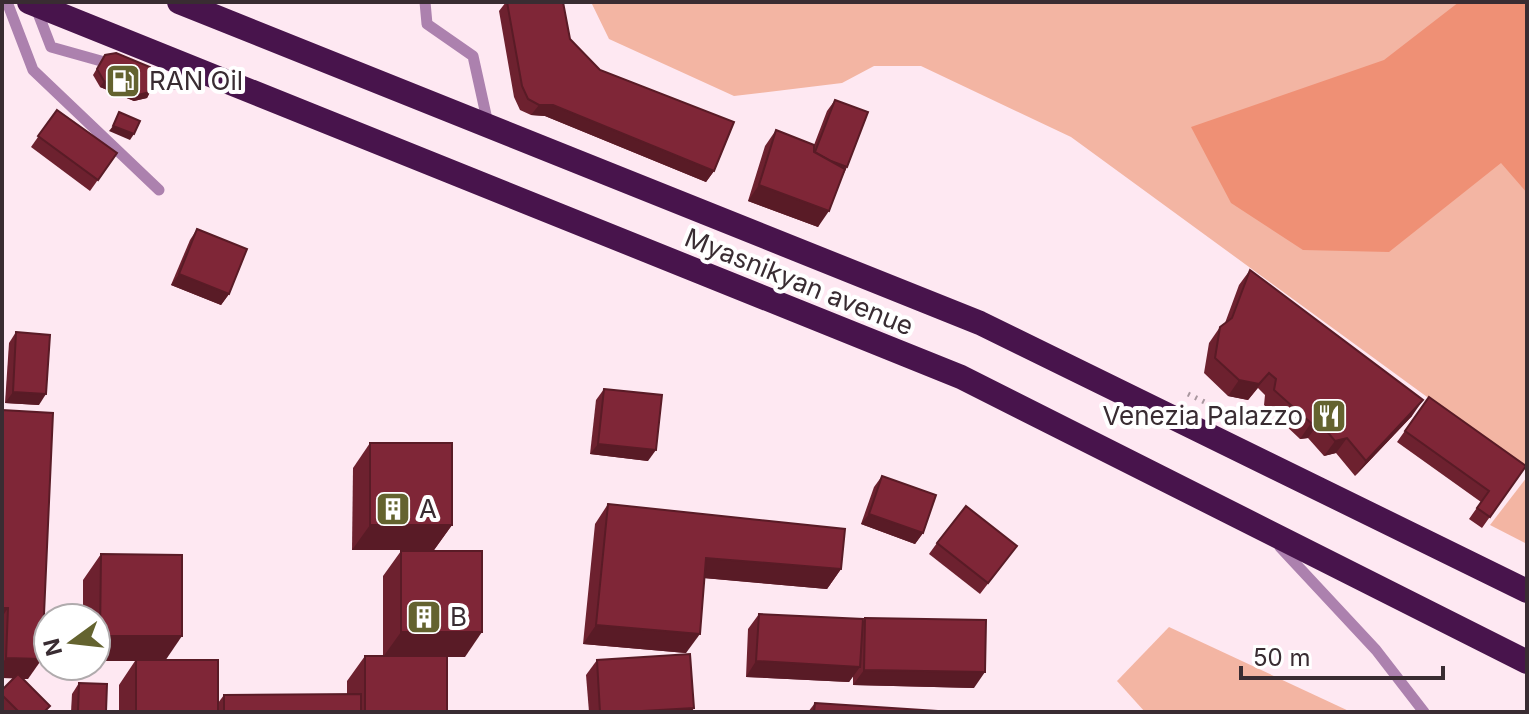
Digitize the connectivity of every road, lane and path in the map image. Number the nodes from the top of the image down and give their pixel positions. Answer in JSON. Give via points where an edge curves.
{"nodes":[{"id":1,"x":7,"y":2,"type":"edge"},
{"id":2,"x":179,"y":2,"type":"edge"},
{"id":3,"x":425,"y":2,"type":"edge"},
{"id":4,"x":32,"y":3,"type":"edge"},
{"id":5,"x":101,"y":61,"type":"edge"},
{"id":6,"x":215,"y":75,"type":"junction"},
{"id":7,"x":152,"y":82,"type":"edge"},
{"id":8,"x":488,"y":124,"type":"junction"},
{"id":9,"x":159,"y":190,"type":"dead end"},
{"id":10,"x":1266,"y":532,"type":"junction"},
{"id":11,"x":1527,"y":591,"type":"edge"},
{"id":12,"x":1527,"y":662,"type":"edge"},
{"id":13,"x":1424,"y":712,"type":"edge"}],
"edges":[{"from":1,"to":9,"type":"lane","via":[[33,70]]},
{"from":2,"to":8,"type":"highway","name":"Myasnikyan avenue"},
{"from":3,"to":8,"type":"lane","via":[[427,24],[473,56]]},
{"from":4,"to":5,"type":"lane","via":[[51,47]]},
{"from":4,"to":6,"type":"highway","name":"Myasnikyan avenue"},
{"from":6,"to":7,"type":"lane","via":[[168,85]]},
{"from":6,"to":10,"type":"highway","name":"Myasnikyan avenue","via":[[961,377]]},
{"from":8,"to":11,"type":"highway","name":"Myasnikyan avenue","via":[[980,323]]},
{"from":10,"to":12,"type":"highway","name":"Myasnikyan avenue"},
{"from":10,"to":13,"type":"lane","via":[[1376,650]]}]}
